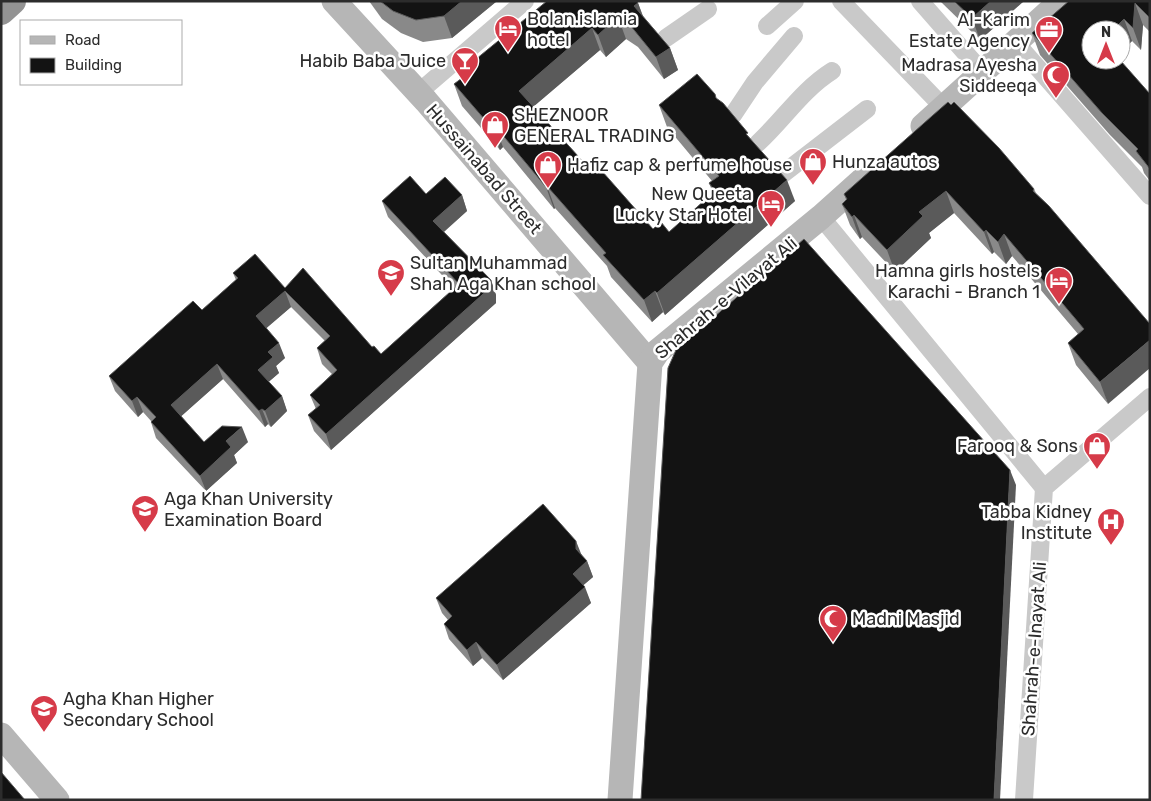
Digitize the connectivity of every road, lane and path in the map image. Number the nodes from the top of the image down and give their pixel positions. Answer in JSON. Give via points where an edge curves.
{"nodes":[{"id":1,"x":12,"y":1,"type":"edge"},
{"id":2,"x":334,"y":1,"type":"edge"},
{"id":3,"x":525,"y":1,"type":"edge"},
{"id":4,"x":795,"y":1,"type":"edge"},
{"id":5,"x":841,"y":1,"type":"edge"},
{"id":6,"x":920,"y":1,"type":"edge"},
{"id":7,"x":1061,"y":1,"type":"edge"},
{"id":8,"x":708,"y":9,"type":"dead end"},
{"id":9,"x":1,"y":11,"type":"edge"},
{"id":10,"x":767,"y":26,"type":"dead end"},
{"id":11,"x":794,"y":36,"type":"dead end"},
{"id":12,"x":666,"y":38,"type":"dead end"},
{"id":13,"x":1016,"y":43,"type":"junction"},
{"id":14,"x":832,"y":72,"type":"dead end"},
{"id":15,"x":983,"y":73,"type":"junction"},
{"id":16,"x":418,"y":93,"type":"junction"},
{"id":17,"x":944,"y":108,"type":"junction"},
{"id":18,"x":867,"y":109,"type":"dead end"},
{"id":19,"x":733,"y":115,"type":"edge"},
{"id":20,"x":908,"y":140,"type":"edge"},
{"id":21,"x":758,"y":143,"type":"dead end"},
{"id":22,"x":886,"y":160,"type":"edge"},
{"id":23,"x":784,"y":173,"type":"edge"},
{"id":24,"x":1150,"y":196,"type":"edge"},
{"id":25,"x":821,"y":217,"type":"junction"},
{"id":26,"x":650,"y":363,"type":"junction"},
{"id":27,"x":1150,"y":397,"type":"edge"},
{"id":28,"x":1044,"y":488,"type":"junction"},
{"id":29,"x":5,"y":747,"type":"edge"},
{"id":30,"x":57,"y":800,"type":"edge"},
{"id":31,"x":620,"y":800,"type":"edge"},
{"id":32,"x":1024,"y":800,"type":"edge"}],
"edges":[{"from":1,"to":9,"type":"highway"},
{"from":2,"to":16,"type":"street","name":"Hussainabad Street"},
{"from":3,"to":16,"type":"street"},
{"from":4,"to":10,"type":"street"},
{"from":5,"to":17,"type":"street"},
{"from":6,"to":15,"type":"street"},
{"from":7,"to":13,"type":"street"},
{"from":8,"to":12,"type":"street"},
{"from":11,"to":19,"type":"street","via":[[755,82]]},
{"from":13,"to":15,"type":"street"},
{"from":13,"to":24,"type":"street"},
{"from":14,"to":21,"type":"street","via":[[804,93]]},
{"from":15,"to":17,"type":"street"},
{"from":16,"to":26,"type":"street","name":"Hussainabad Street"},
{"from":17,"to":20,"type":"street"},
{"from":18,"to":23,"type":"street"},
{"from":22,"to":25,"type":"street","name":"Shahrah-e-Vilayat Ali"},
{"from":25,"to":26,"type":"street","name":"Shahrah-e-Vilayat Ali","via":[[670,342]]},
{"from":25,"to":28,"type":"street"},
{"from":26,"to":31,"type":"street","name":"Shahrah-e-Vilayat Ali"},
{"from":27,"to":28,"type":"street"},
{"from":28,"to":32,"type":"street","name":"Shahrah-e-Inayat Ali"},
{"from":29,"to":30,"type":"street"}]}
